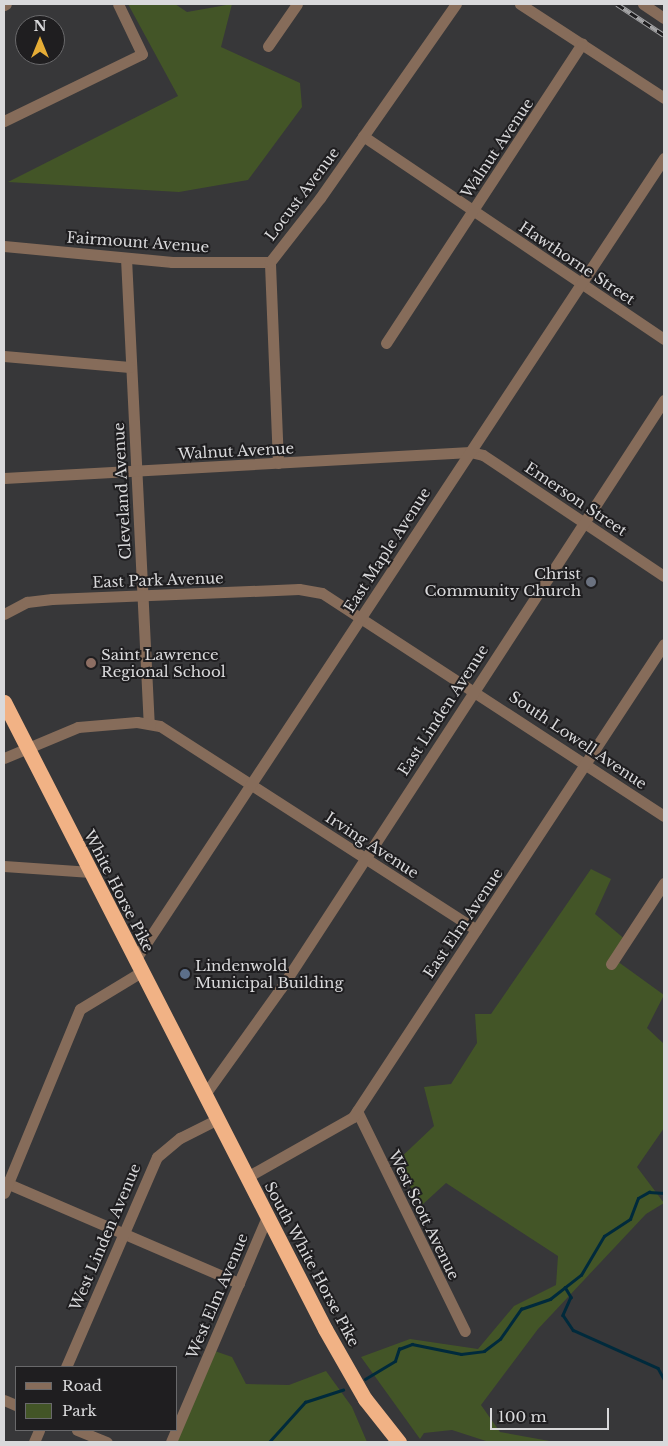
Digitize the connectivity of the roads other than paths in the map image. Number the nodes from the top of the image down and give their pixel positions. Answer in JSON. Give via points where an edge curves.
{"nodes":[{"id":1,"x":118,"y":4,"type":"edge"},
{"id":2,"x":297,"y":4,"type":"edge"},
{"id":3,"x":456,"y":4,"type":"edge"},
{"id":4,"x":520,"y":4,"type":"edge"},
{"id":5,"x":643,"y":4,"type":"edge"},
{"id":6,"x":664,"y":18,"type":"edge"},
{"id":7,"x":582,"y":44,"type":"junction"},
{"id":8,"x":268,"y":46,"type":"dead end"},
{"id":9,"x":664,"y":98,"type":"edge"},
{"id":10,"x":4,"y":121,"type":"edge"},
{"id":11,"x":363,"y":136,"type":"junction"},
{"id":12,"x":664,"y":158,"type":"edge"},
{"id":13,"x":472,"y":212,"type":"junction"},
{"id":14,"x":4,"y":246,"type":"edge"},
{"id":15,"x":126,"y":258,"type":"junction"},
{"id":16,"x":270,"y":262,"type":"junction"},
{"id":17,"x":582,"y":285,"type":"junction"},
{"id":18,"x":664,"y":339,"type":"edge"},
{"id":19,"x":386,"y":343,"type":"dead end"},
{"id":20,"x":4,"y":356,"type":"edge"},
{"id":21,"x":130,"y":367,"type":"junction"},
{"id":22,"x":664,"y":400,"type":"edge"},
{"id":23,"x":470,"y":452,"type":"junction"},
{"id":24,"x":278,"y":463,"type":"junction"},
{"id":25,"x":136,"y":472,"type":"junction"},
{"id":26,"x":4,"y":478,"type":"edge"},
{"id":27,"x":583,"y":522,"type":"junction"},
{"id":28,"x":664,"y":576,"type":"edge"},
{"id":29,"x":317,"y":592,"type":"joint"},
{"id":30,"x":142,"y":596,"type":"junction"},
{"id":31,"x":4,"y":614,"type":"edge"},
{"id":32,"x":362,"y":616,"type":"junction"},
{"id":33,"x":664,"y":644,"type":"edge"},
{"id":34,"x":474,"y":689,"type":"junction"},
{"id":35,"x":4,"y":702,"type":"edge"},
{"id":36,"x":149,"y":723,"type":"junction"},
{"id":37,"x":27,"y":747,"type":"junction"},
{"id":38,"x":4,"y":758,"type":"edge"},
{"id":39,"x":586,"y":764,"type":"junction"},
{"id":40,"x":252,"y":784,"type":"junction"},
{"id":41,"x":664,"y":816,"type":"edge"},
{"id":42,"x":364,"y":857,"type":"junction"},
{"id":43,"x":4,"y":866,"type":"edge"},
{"id":44,"x":91,"y":872,"type":"junction"},
{"id":45,"x":664,"y":883,"type":"edge"},
{"id":46,"x":476,"y":930,"type":"junction"},
{"id":47,"x":611,"y":964,"type":"dead end"},
{"id":48,"x":138,"y":966,"type":"junction"},
{"id":49,"x":205,"y":1094,"type":"junction"},
{"id":50,"x":357,"y":1111,"type":"junction"},
{"id":51,"x":218,"y":1119,"type":"junction"},
{"id":52,"x":247,"y":1177,"type":"junction"},
{"id":53,"x":5,"y":1186,"type":"edge"},
{"id":54,"x":266,"y":1217,"type":"junction"},
{"id":55,"x":122,"y":1233,"type":"junction"},
{"id":56,"x":239,"y":1283,"type":"junction"},
{"id":57,"x":465,"y":1331,"type":"dead end"},
{"id":58,"x":66,"y":1366,"type":"edge"},
{"id":59,"x":178,"y":1426,"type":"edge"},
{"id":60,"x":80,"y":1431,"type":"edge"},
{"id":61,"x":107,"y":1442,"type":"edge"},
{"id":62,"x":399,"y":1442,"type":"edge"}],
"edges":[{"from":1,"to":10,"type":"street","via":[[142,54]]},
{"from":2,"to":8,"type":"street"},
{"from":3,"to":11,"type":"street","name":"Locust Avenue"},
{"from":4,"to":7,"type":"street"},
{"from":5,"to":6,"type":"street"},
{"from":7,"to":9,"type":"street"},
{"from":7,"to":13,"type":"street","name":"Walnut Avenue"},
{"from":11,"to":13,"type":"street","name":"Hawthorne Street"},
{"from":11,"to":16,"type":"street","name":"Locust Avenue"},
{"from":12,"to":17,"type":"street","name":"East Maple Avenue"},
{"from":13,"to":17,"type":"street","name":"Hawthorne Street"},
{"from":13,"to":19,"type":"street","name":"Walnut Avenue"},
{"from":14,"to":15,"type":"street","name":"Fairmount Avenue"},
{"from":15,"to":16,"type":"street","name":"Fairmount Avenue"},
{"from":15,"to":21,"type":"street","name":"Cleveland Avenue"},
{"from":16,"to":24,"type":"street","name":"Locust Avenue"},
{"from":17,"to":18,"type":"street","name":"Hawthorne Street"},
{"from":17,"to":23,"type":"street","name":"East Maple Avenue"},
{"from":20,"to":21,"type":"street"},
{"from":21,"to":25,"type":"street","name":"Cleveland Avenue"},
{"from":22,"to":27,"type":"street","name":"East Linden Avenue"},
{"from":23,"to":24,"type":"street","name":"Walnut Avenue"},
{"from":23,"to":27,"type":"street","name":"Emerson Street","via":[[483,455]]},
{"from":23,"to":32,"type":"street","name":"East Maple Avenue"},
{"from":24,"to":25,"type":"street","name":"Walnut Avenue"},
{"from":25,"to":26,"type":"street","name":"Walnut Avenue"},
{"from":25,"to":30,"type":"street","name":"Cleveland Avenue"},
{"from":27,"to":28,"type":"street","name":"Emerson Street"},
{"from":27,"to":34,"type":"street","name":"East Linden Avenue"},
{"from":29,"to":30,"type":"street","name":"East Park Avenue"},
{"from":29,"to":32,"type":"street","name":"South Lowell Avenue"},
{"from":30,"to":31,"type":"street","name":"East Park Avenue","via":[[27,602]]},
{"from":30,"to":36,"type":"street","name":"Cleveland Avenue"},
{"from":32,"to":34,"type":"street","name":"South Lowell Avenue"},
{"from":32,"to":40,"type":"street","name":"East Maple Avenue"},
{"from":33,"to":39,"type":"street","name":"East Elm Avenue"},
{"from":34,"to":39,"type":"street","name":"South Lowell Avenue"},
{"from":34,"to":42,"type":"street","name":"East Linden Avenue"},
{"from":35,"to":37,"type":"highway","name":"White Horse Pike"},
{"from":36,"to":37,"type":"street","via":[[78,727]]},
{"from":36,"to":40,"type":"street","name":"Irving Avenue","via":[[173,732]]},
{"from":37,"to":38,"type":"street"},
{"from":37,"to":44,"type":"highway","name":"White Horse Pike"},
{"from":39,"to":41,"type":"street","name":"South Lowell Avenue"},
{"from":39,"to":46,"type":"street","name":"East Elm Avenue"},
{"from":40,"to":42,"type":"street","name":"Irving Avenue"},
{"from":40,"to":48,"type":"street","name":"East Maple Avenue"},
{"from":42,"to":46,"type":"street","name":"Irving Avenue"},
{"from":42,"to":49,"type":"street","name":"East Linden Avenue","via":[[247,1036]]},
{"from":43,"to":44,"type":"street"},
{"from":44,"to":48,"type":"highway","name":"White Horse Pike"},
{"from":45,"to":47,"type":"street"},
{"from":46,"to":50,"type":"street","name":"East Elm Avenue"},
{"from":48,"to":49,"type":"highway","name":"White Horse Pike"},
{"from":48,"to":53,"type":"street","via":[[80,1009]]},
{"from":49,"to":51,"type":"highway","name":"South White Horse Pike"},
{"from":50,"to":52,"type":"street","name":"East Elm Avenue","via":[[346,1124]]},
{"from":50,"to":57,"type":"street","name":"West Scott Avenue"},
{"from":51,"to":52,"type":"highway","name":"South White Horse Pike"},
{"from":51,"to":55,"type":"street","name":"West Linden Avenue","via":[[180,1138],[157,1158]]},
{"from":52,"to":54,"type":"highway","name":"South White Horse Pike"},
{"from":53,"to":55,"type":"street"},
{"from":54,"to":56,"type":"street","name":"West Elm Avenue"},
{"from":54,"to":62,"type":"highway","name":"South White Horse Pike","via":[[353,1379]]},
{"from":55,"to":56,"type":"street"},
{"from":55,"to":58,"type":"street","name":"West Linden Avenue"},
{"from":56,"to":59,"type":"street","name":"West Elm Avenue"},
{"from":60,"to":61,"type":"street"}]}
